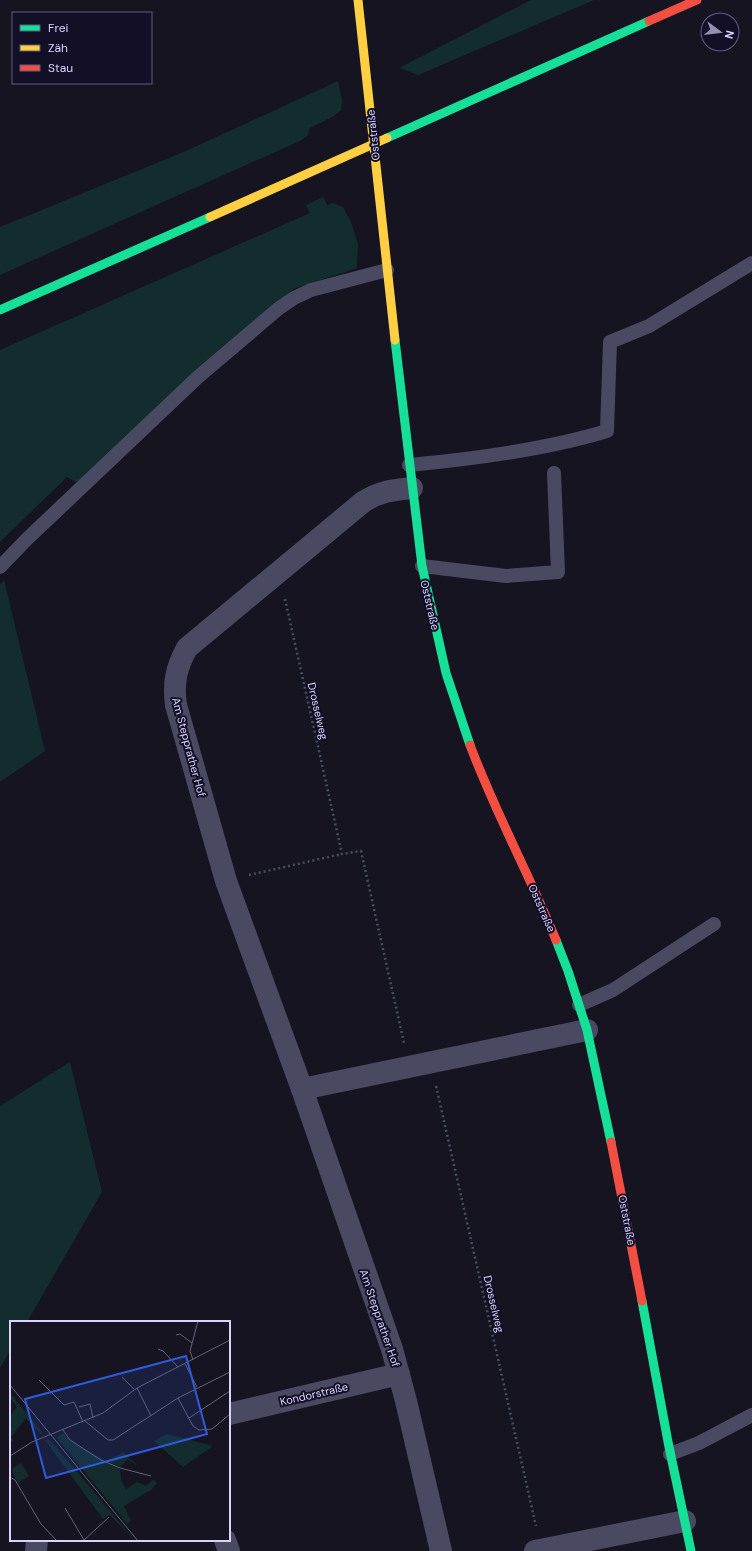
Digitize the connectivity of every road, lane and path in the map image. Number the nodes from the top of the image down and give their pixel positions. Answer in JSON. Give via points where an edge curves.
{"nodes":[{"id":1,"x":358,"y":0,"type":"edge"},
{"id":2,"x":697,"y":0,"type":"edge"},
{"id":3,"x":373,"y":143,"type":"junction"},
{"id":4,"x":752,"y":263,"type":"edge"},
{"id":5,"x":387,"y":270,"type":"junction"},
{"id":6,"x":0,"y":310,"type":"edge"},
{"id":7,"x":409,"y":465,"type":"junction"},
{"id":8,"x":554,"y":473,"type":"dead end"},
{"id":9,"x":412,"y":488,"type":"junction"},
{"id":10,"x":422,"y":566,"type":"junction"},
{"id":11,"x":0,"y":568,"type":"edge"},
{"id":12,"x":278,"y":572,"type":"junction"},
{"id":13,"x":342,"y":854,"type":"junction"},
{"id":14,"x":226,"y":880,"type":"junction"},
{"id":15,"x":714,"y":924,"type":"dead end"},
{"id":16,"x":579,"y":1005,"type":"junction"},
{"id":17,"x":587,"y":1030,"type":"junction"},
{"id":18,"x":420,"y":1065,"type":"junction"},
{"id":19,"x":302,"y":1089,"type":"junction"},
{"id":20,"x":399,"y":1374,"type":"junction"},
{"id":21,"x":230,"y":1414,"type":"edge"},
{"id":22,"x":752,"y":1415,"type":"edge"},
{"id":23,"x":670,"y":1454,"type":"junction"},
{"id":24,"x":685,"y":1521,"type":"junction"},
{"id":25,"x":37,"y":1541,"type":"edge"},
{"id":26,"x":225,"y":1541,"type":"edge"},
{"id":27,"x":538,"y":1550,"type":"edge"},
{"id":28,"x":36,"y":1551,"type":"edge"},
{"id":29,"x":229,"y":1551,"type":"edge"},
{"id":30,"x":441,"y":1551,"type":"edge"},
{"id":31,"x":691,"y":1551,"type":"edge"}],
"edges":[{"from":1,"to":3,"type":"street","name":"Oststraße"},
{"from":2,"to":3,"type":"street"},
{"from":3,"to":5,"type":"street","name":"Oststraße"},
{"from":3,"to":6,"type":"street"},
{"from":4,"to":7,"type":"lane","via":[[649,326],[610,342],[607,431],[581,439],[465,460]]},
{"from":5,"to":7,"type":"street","name":"Oststraße"},
{"from":5,"to":11,"type":"lane","via":[[311,290],[278,309],[198,377],[27,538]]},
{"from":7,"to":9,"type":"street","name":"Oststraße"},
{"from":8,"to":10,"type":"lane","via":[[558,572],[506,576]]},
{"from":9,"to":10,"type":"street","name":"Oststraße"},
{"from":9,"to":12,"type":"street","name":"Am Stepprather Hof","via":[[374,495]]},
{"from":10,"to":16,"type":"street","name":"Oststraße","via":[[445,667],[464,729],[486,785],[548,921]]},
{"from":12,"to":13,"type":"path","name":"Drosselweg"},
{"from":12,"to":14,"type":"street","name":"Am Stepprather Hof","via":[[187,648],[179,662],[176,676],[176,705]]},
{"from":13,"to":14,"type":"path","name":"Drosselweg"},
{"from":13,"to":18,"type":"path","name":"Drosselweg","via":[[361,850]]},
{"from":14,"to":19,"type":"street","name":"Am Stepprather Hof"},
{"from":15,"to":16,"type":"lane","via":[[613,990]]},
{"from":16,"to":17,"type":"street","name":"Oststraße"},
{"from":17,"to":18,"type":"street"},
{"from":17,"to":23,"type":"street","name":"Oststraße","via":[[625,1208]]},
{"from":18,"to":19,"type":"street"},
{"from":18,"to":27,"type":"path","name":"Drosselweg"},
{"from":19,"to":20,"type":"street","name":"Am Stepprather Hof"},
{"from":20,"to":21,"type":"street","name":"Kondorstraße"},
{"from":20,"to":30,"type":"street","name":"Am Stepprather Hof"},
{"from":22,"to":23,"type":"lane","via":[[699,1443]]},
{"from":23,"to":24,"type":"street","name":"Oststraße"},
{"from":24,"to":27,"type":"street"},
{"from":24,"to":31,"type":"street","name":"Oststraße"},
{"from":25,"to":28,"type":"street"},
{"from":26,"to":29,"type":"street"}]}
